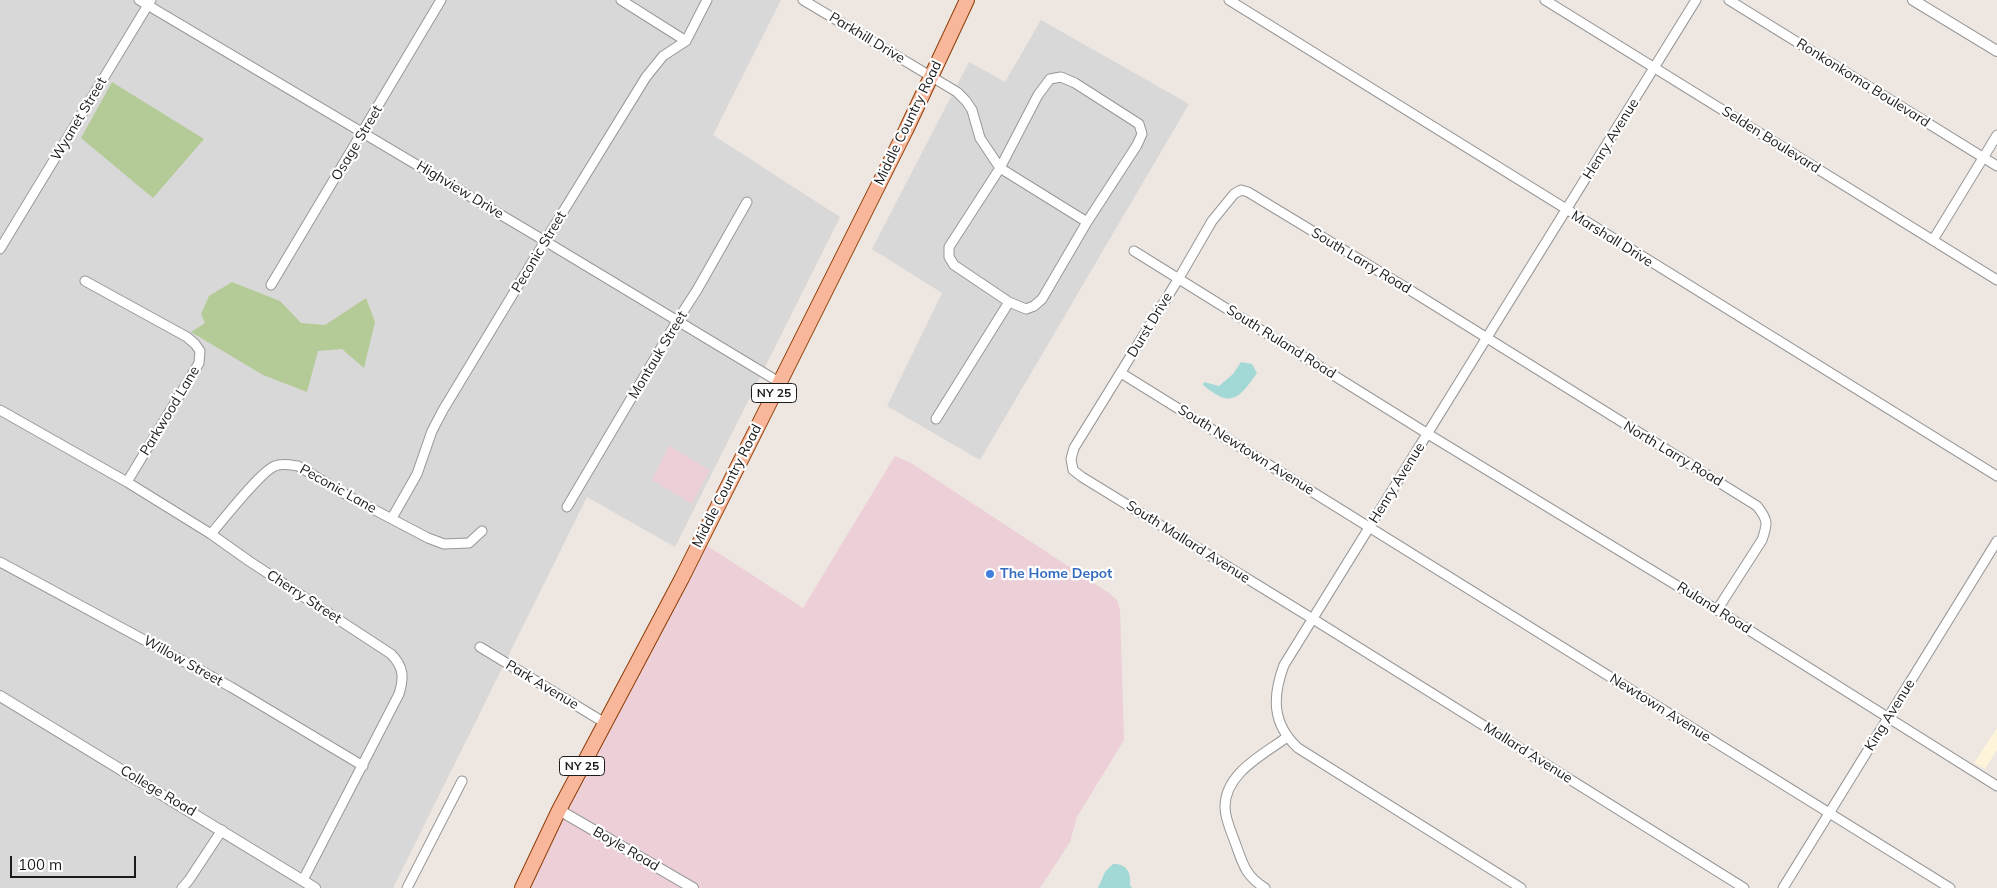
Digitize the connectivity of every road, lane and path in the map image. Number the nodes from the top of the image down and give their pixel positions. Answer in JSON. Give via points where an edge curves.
{"nodes":[{"id":1,"x":139,"y":0,"type":"edge"},
{"id":2,"x":441,"y":0,"type":"edge"},
{"id":3,"x":621,"y":0,"type":"edge"},
{"id":4,"x":707,"y":0,"type":"edge"},
{"id":5,"x":803,"y":0,"type":"edge"},
{"id":6,"x":967,"y":0,"type":"edge"},
{"id":7,"x":1229,"y":0,"type":"edge"},
{"id":8,"x":1545,"y":0,"type":"edge"},
{"id":9,"x":1696,"y":0,"type":"edge"},
{"id":10,"x":1729,"y":0,"type":"edge"},
{"id":11,"x":1913,"y":0,"type":"edge"},
{"id":12,"x":149,"y":3,"type":"edge"},
{"id":13,"x":686,"y":41,"type":"junction"},
{"id":14,"x":1997,"y":51,"type":"edge"},
{"id":15,"x":1655,"y":68,"type":"junction"},
{"id":16,"x":931,"y":75,"type":"junction"},
{"id":17,"x":363,"y":133,"type":"junction"},
{"id":18,"x":1997,"y":135,"type":"edge"},
{"id":19,"x":1983,"y":157,"type":"junction"},
{"id":20,"x":1997,"y":166,"type":"edge"},
{"id":21,"x":1000,"y":168,"type":"junction"},
{"id":22,"x":1234,"y":194,"type":"joint"},
{"id":23,"x":747,"y":202,"type":"dead end"},
{"id":24,"x":1567,"y":210,"type":"junction"},
{"id":25,"x":1087,"y":222,"type":"junction"},
{"id":26,"x":3,"y":236,"type":"edge"},
{"id":27,"x":545,"y":240,"type":"junction"},
{"id":28,"x":1933,"y":240,"type":"junction"},
{"id":29,"x":0,"y":249,"type":"edge"},
{"id":30,"x":1134,"y":251,"type":"dead end"},
{"id":31,"x":1179,"y":278,"type":"junction"},
{"id":32,"x":1997,"y":280,"type":"edge"},
{"id":33,"x":85,"y":281,"type":"dead end"},
{"id":34,"x":271,"y":285,"type":"dead end"},
{"id":35,"x":1009,"y":302,"type":"junction"},
{"id":36,"x":677,"y":321,"type":"junction"},
{"id":37,"x":1486,"y":338,"type":"junction"},
{"id":38,"x":1121,"y":373,"type":"junction"},
{"id":39,"x":779,"y":382,"type":"junction"},
{"id":40,"x":0,"y":410,"type":"edge"},
{"id":41,"x":936,"y":419,"type":"dead end"},
{"id":42,"x":1428,"y":434,"type":"junction"},
{"id":43,"x":1071,"y":459,"type":"joint"},
{"id":44,"x":1997,"y":476,"type":"edge"},
{"id":45,"x":127,"y":482,"type":"junction"},
{"id":46,"x":567,"y":507,"type":"dead end"},
{"id":47,"x":392,"y":518,"type":"junction"},
{"id":48,"x":1370,"y":528,"type":"junction"},
{"id":49,"x":482,"y":531,"type":"dead end"},
{"id":50,"x":211,"y":534,"type":"junction"},
{"id":51,"x":1997,"y":541,"type":"edge"},
{"id":52,"x":0,"y":562,"type":"edge"},
{"id":53,"x":1717,"y":610,"type":"junction"},
{"id":54,"x":1313,"y":619,"type":"junction"},
{"id":55,"x":480,"y":646,"type":"dead end"},
{"id":56,"x":0,"y":696,"type":"edge"},
{"id":57,"x":1888,"y":719,"type":"junction"},
{"id":58,"x":605,"y":723,"type":"junction"},
{"id":59,"x":1287,"y":738,"type":"junction"},
{"id":60,"x":362,"y":766,"type":"junction"},
{"id":61,"x":462,"y":780,"type":"dead end"},
{"id":62,"x":1997,"y":786,"type":"edge"},
{"id":63,"x":559,"y":810,"type":"junction"},
{"id":64,"x":1829,"y":812,"type":"junction"},
{"id":65,"x":222,"y":830,"type":"junction"},
{"id":66,"x":303,"y":880,"type":"junction"},
{"id":67,"x":182,"y":888,"type":"edge"},
{"id":68,"x":316,"y":888,"type":"edge"},
{"id":69,"x":407,"y":888,"type":"edge"},
{"id":70,"x":522,"y":888,"type":"edge"},
{"id":71,"x":693,"y":888,"type":"edge"},
{"id":72,"x":1265,"y":888,"type":"edge"},
{"id":73,"x":1521,"y":888,"type":"edge"},
{"id":74,"x":1744,"y":888,"type":"edge"},
{"id":75,"x":1783,"y":888,"type":"edge"},
{"id":76,"x":1950,"y":888,"type":"edge"}],
"edges":[{"from":1,"to":12,"type":"street","name":"Highview Drive"},
{"from":2,"to":17,"type":"street","name":"Osage Street"},
{"from":3,"to":13,"type":"street"},
{"from":4,"to":13,"type":"street","name":"Peconic Street"},
{"from":5,"to":16,"type":"street","name":"Parkhill Drive"},
{"from":6,"to":16,"type":"main road","name":"Middle Country Road","number":"NY 25"},
{"from":7,"to":24,"type":"street","name":"Marshall Drive"},
{"from":8,"to":15,"type":"street","name":"Selden Boulevard"},
{"from":9,"to":15,"type":"street","name":"Henry Avenue"},
{"from":10,"to":19,"type":"street","name":"Ronkonkoma Boulevard"},
{"from":11,"to":14,"type":"street"},
{"from":12,"to":17,"type":"street","name":"Highview Drive"},
{"from":12,"to":26,"type":"street","name":"Wyanet Street"},
{"from":13,"to":27,"type":"street","name":"Peconic Street","via":[[663,56],[646,76]]},
{"from":15,"to":24,"type":"street","name":"Henry Avenue"},
{"from":15,"to":28,"type":"street","name":"Selden Boulevard"},
{"from":16,"to":21,"type":"street","name":"Parkhill Drive","via":[[966,101],[980,138]]},
{"from":16,"to":39,"type":"main road","name":"Middle Country Road","number":"NY 25"},
{"from":17,"to":27,"type":"street","name":"Highview Drive"},
{"from":17,"to":34,"type":"street","name":"Osage Street"},
{"from":18,"to":19,"type":"street"},
{"from":19,"to":20,"type":"street","name":"Ronkonkoma Boulevard"},
{"from":19,"to":28,"type":"street"},
{"from":21,"to":25,"type":"street"},
{"from":21,"to":25,"type":"street","via":[[1050,78],[1061,77],[1075,83],[1139,124],[1142,134]]},
{"from":21,"to":35,"type":"street","via":[[949,247],[949,258],[954,265]]},
{"from":22,"to":31,"type":"street","name":"Durst Drive","via":[[1212,221]]},
{"from":22,"to":37,"type":"street","name":"South Larry Road","via":[[1241,190],[1257,196]]},
{"from":23,"to":36,"type":"street","name":"Montauk Street"},
{"from":24,"to":37,"type":"street","name":"Henry Avenue"},
{"from":24,"to":44,"type":"street","name":"Marshall Drive"},
{"from":25,"to":35,"type":"street","via":[[1042,299],[1026,309]]},
{"from":26,"to":29,"type":"street","name":"Wyanet Street"},
{"from":27,"to":36,"type":"street","name":"Highview Drive"},
{"from":27,"to":47,"type":"street","name":"Peconic Street","via":[[436,424],[417,474]]},
{"from":28,"to":32,"type":"street","name":"Selden Boulevard"},
{"from":30,"to":31,"type":"street","name":"South Ruland Road"},
{"from":31,"to":38,"type":"street","name":"Durst Drive"},
{"from":31,"to":42,"type":"street","name":"South Ruland Road"},
{"from":33,"to":45,"type":"street","name":"Parkwood Lane","via":[[179,332],[200,351],[199,363]]},
{"from":35,"to":41,"type":"street"},
{"from":36,"to":39,"type":"street","name":"Highview Drive"},
{"from":36,"to":46,"type":"street","name":"Montauk Street"},
{"from":37,"to":42,"type":"street","name":"Henry Avenue"},
{"from":37,"to":53,"type":"street","name":"North Larry Road","via":[[1757,506],[1766,517],[1767,528]]},
{"from":38,"to":43,"type":"street","name":"Durst Drive","via":[[1074,448]]},
{"from":38,"to":48,"type":"street","name":"South Newtown Avenue"},
{"from":39,"to":58,"type":"main road","name":"Middle Country Road","number":"NY 25","via":[[664,614]]},
{"from":40,"to":45,"type":"street","name":"Cherry Street"},
{"from":42,"to":48,"type":"street","name":"Henry Avenue"},
{"from":42,"to":53,"type":"street","name":"Ruland Road"},
{"from":43,"to":54,"type":"street","name":"South Mallard Avenue","via":[[1073,470],[1082,478]]},
{"from":45,"to":50,"type":"street","name":"Cherry Street"},
{"from":47,"to":49,"type":"street","name":"Peconic Lane","via":[[444,544],[469,543]]},
{"from":47,"to":50,"type":"street","name":"Peconic Lane","via":[[298,466],[286,464],[275,466],[264,474]]},
{"from":48,"to":54,"type":"street","name":"Henry Avenue"},
{"from":48,"to":64,"type":"street","name":"Newtown Avenue"},
{"from":50,"to":60,"type":"street","name":"Cherry Street","via":[[397,660],[403,672],[403,682]]},
{"from":51,"to":57,"type":"street","name":"King Avenue"},
{"from":52,"to":60,"type":"street","name":"Willow Street","via":[[231,687]]},
{"from":53,"to":57,"type":"street","name":"Ruland Road"},
{"from":54,"to":59,"type":"street","name":"Henry Avenue","via":[[1284,665],[1277,683],[1275,700]]},
{"from":54,"to":74,"type":"street","name":"Mallard Avenue"},
{"from":55,"to":58,"type":"street","name":"Park Avenue"},
{"from":56,"to":65,"type":"street","name":"College Road"},
{"from":57,"to":62,"type":"street","name":"Ruland Road"},
{"from":57,"to":64,"type":"street","name":"King Avenue"},
{"from":58,"to":63,"type":"main road","name":"Middle Country Road","number":"NY 25"},
{"from":59,"to":72,"type":"street","via":[[1245,768],[1227,794],[1228,824],[1243,865],[1253,881]]},
{"from":59,"to":73,"type":"street","name":"Henry Avenue","via":[[1316,760]]},
{"from":60,"to":66,"type":"street","name":"Cherry Street"},
{"from":61,"to":69,"type":"street"},
{"from":63,"to":70,"type":"main road","name":"Middle Country Road","number":"NY 25"},
{"from":63,"to":71,"type":"street","name":"Boyle Road"},
{"from":64,"to":75,"type":"street","name":"King Avenue"},
{"from":64,"to":76,"type":"street","name":"Newtown Avenue"},
{"from":65,"to":66,"type":"street","name":"College Road"},
{"from":65,"to":67,"type":"street"},
{"from":66,"to":68,"type":"street","name":"College Road"}]}
